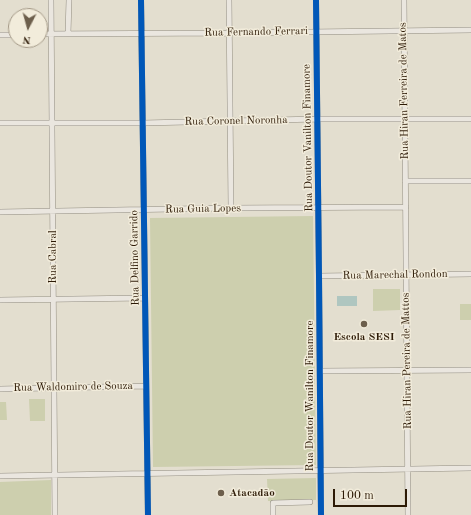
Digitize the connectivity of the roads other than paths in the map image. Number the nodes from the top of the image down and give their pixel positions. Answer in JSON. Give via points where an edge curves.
{"nodes":[{"id":1,"x":51,"y":0,"type":"edge"},
{"id":2,"x":69,"y":0,"type":"edge"},
{"id":3,"x":141,"y":0,"type":"edge"},
{"id":4,"x":229,"y":0,"type":"edge"},
{"id":5,"x":316,"y":0,"type":"edge"},
{"id":6,"x":404,"y":0,"type":"edge"},
{"id":7,"x":404,"y":30,"type":"junction"},
{"id":8,"x":471,"y":30,"type":"edge"},
{"id":9,"x":316,"y":32,"type":"junction"},
{"id":10,"x":141,"y":33,"type":"junction"},
{"id":11,"x":229,"y":33,"type":"junction"},
{"id":12,"x":48,"y":34,"type":"edge"},
{"id":13,"x":52,"y":34,"type":"junction"},
{"id":14,"x":68,"y":34,"type":"junction"},
{"id":15,"x":405,"y":118,"type":"junction"},
{"id":16,"x":318,"y":119,"type":"junction"},
{"id":17,"x":471,"y":119,"type":"edge"},
{"id":18,"x":230,"y":121,"type":"junction"},
{"id":19,"x":143,"y":122,"type":"junction"},
{"id":20,"x":0,"y":123,"type":"edge"},
{"id":21,"x":52,"y":123,"type":"junction"},
{"id":22,"x":405,"y":181,"type":"junction"},
{"id":23,"x":471,"y":181,"type":"edge"},
{"id":24,"x":406,"y":207,"type":"junction"},
{"id":25,"x":231,"y":208,"type":"junction"},
{"id":26,"x":318,"y":208,"type":"junction"},
{"id":27,"x":144,"y":210,"type":"junction"},
{"id":28,"x":0,"y":212,"type":"edge"},
{"id":29,"x":53,"y":212,"type":"junction"},
{"id":30,"x":471,"y":274,"type":"edge"},
{"id":31,"x":406,"y":275,"type":"junction"},
{"id":32,"x":320,"y":276,"type":"junction"},
{"id":33,"x":145,"y":298,"type":"junction"},
{"id":34,"x":0,"y":300,"type":"edge"},
{"id":35,"x":54,"y":300,"type":"junction"},
{"id":36,"x":471,"y":370,"type":"edge"},
{"id":37,"x":320,"y":371,"type":"junction"},
{"id":38,"x":407,"y":371,"type":"junction"},
{"id":39,"x":146,"y":386,"type":"junction"},
{"id":40,"x":54,"y":388,"type":"junction"},
{"id":41,"x":0,"y":389,"type":"edge"},
{"id":42,"x":471,"y":468,"type":"edge"},
{"id":43,"x":408,"y":469,"type":"junction"},
{"id":44,"x":321,"y":470,"type":"junction"},
{"id":45,"x":148,"y":473,"type":"junction"},
{"id":46,"x":55,"y":475,"type":"junction"},
{"id":47,"x":0,"y":476,"type":"edge"},
{"id":48,"x":310,"y":502,"type":"dead end"},
{"id":49,"x":55,"y":515,"type":"edge"},
{"id":50,"x":148,"y":515,"type":"edge"},
{"id":51,"x":273,"y":515,"type":"edge"},
{"id":52,"x":321,"y":515,"type":"edge"},
{"id":53,"x":408,"y":515,"type":"edge"}],
"edges":[{"from":1,"to":13,"type":"street","name":"Rua Cabral"},
{"from":2,"to":14,"type":"street"},
{"from":3,"to":10,"type":"street","name":"Rua Delfino Garrido"},
{"from":4,"to":11,"type":"street"},
{"from":5,"to":9,"type":"street","name":"Rua Doutor Vanilton Finamore"},
{"from":6,"to":7,"type":"street","name":"Rua Hiran Ferreira de Matos"},
{"from":7,"to":8,"type":"street","name":"Rua Fernando Ferrari"},
{"from":7,"to":9,"type":"street","name":"Rua Fernando Ferrari"},
{"from":7,"to":15,"type":"street","name":"Rua Hiran Ferreira de Matos"},
{"from":9,"to":11,"type":"street","name":"Rua Fernando Ferrari"},
{"from":9,"to":16,"type":"street","name":"Rua Doutor Vanilton Finamore"},
{"from":10,"to":11,"type":"street","name":"Rua Fernando Ferrari"},
{"from":10,"to":14,"type":"street","name":"Rua Fernando Ferrari"},
{"from":10,"to":19,"type":"street","name":"Rua Delfino Garrido"},
{"from":11,"to":18,"type":"street"},
{"from":12,"to":13,"type":"street","name":"Rua Fernando Ferrari"},
{"from":13,"to":14,"type":"street","name":"Rua Fernando Ferrari"},
{"from":13,"to":21,"type":"street","name":"Rua Cabral"},
{"from":15,"to":16,"type":"street","name":"Rua Coronel Noronha"},
{"from":15,"to":17,"type":"street","name":"Rua Coronel Noronha"},
{"from":15,"to":22,"type":"street","name":"Rua Hiran Ferreira de Matos"},
{"from":16,"to":18,"type":"street","name":"Rua Coronel Noronha"},
{"from":16,"to":26,"type":"street","name":"Rua Doutor Vanilton Finamore"},
{"from":18,"to":19,"type":"street","name":"Rua Coronel Noronha"},
{"from":18,"to":25,"type":"street"},
{"from":19,"to":21,"type":"street","name":"Rua Coronel Noronha"},
{"from":19,"to":27,"type":"street","name":"Rua Delfino Garrido"},
{"from":20,"to":21,"type":"street","name":"Rua Coronel Noronha"},
{"from":21,"to":29,"type":"street","name":"Rua Cabral"},
{"from":22,"to":23,"type":"street"},
{"from":22,"to":24,"type":"street","name":"Rua Hiran Ferreira de Matos"},
{"from":24,"to":26,"type":"street","name":"Rua Guia Lopes"},
{"from":24,"to":31,"type":"street","name":"Rua Hiran Pereira de Mattos"},
{"from":25,"to":26,"type":"street","name":"Rua Guia Lopes"},
{"from":25,"to":27,"type":"street","name":"Rua Guia Lopes"},
{"from":26,"to":32,"type":"street","name":"Rua Doutor Vanilton Finamore"},
{"from":27,"to":29,"type":"street","name":"Rua Guia Lopes"},
{"from":27,"to":33,"type":"street","name":"Rua Delfino Garrido"},
{"from":28,"to":29,"type":"street","name":"Rua Guia Lopes"},
{"from":29,"to":35,"type":"street","name":"Rua Cabral"},
{"from":30,"to":31,"type":"street","name":"Rua Marechal Rondon"},
{"from":31,"to":32,"type":"street","name":"Rua Marechal Rondon"},
{"from":31,"to":38,"type":"street","name":"Rua Hiran Pereira de Mattos"},
{"from":32,"to":37,"type":"street","name":"Rua Doutor Wanilton Finamore"},
{"from":33,"to":35,"type":"street"},
{"from":33,"to":39,"type":"street","name":"Rua Delfino Garrido"},
{"from":34,"to":35,"type":"street"},
{"from":35,"to":40,"type":"street","name":"Rua Cabral"},
{"from":36,"to":38,"type":"street"},
{"from":37,"to":38,"type":"street"},
{"from":37,"to":44,"type":"street","name":"Rua Doutor Wanilton Finamore"},
{"from":38,"to":43,"type":"street","name":"Rua Hiran Pereira de Mattos"},
{"from":39,"to":40,"type":"street","name":"Rua Waldomiro de Souza"},
{"from":39,"to":45,"type":"street","name":"Rua Delfino Garrido"},
{"from":40,"to":41,"type":"street","name":"Rua Waldomiro de Souza"},
{"from":40,"to":46,"type":"street","name":"Rua Cabral"},
{"from":42,"to":43,"type":"street"},
{"from":43,"to":44,"type":"street"},
{"from":43,"to":53,"type":"street","name":"Rua Hiran Pereira de Mattos"},
{"from":44,"to":45,"type":"street"},
{"from":44,"to":52,"type":"street","name":"Rua Doutor Wanilton Finamore"},
{"from":45,"to":46,"type":"street"},
{"from":45,"to":50,"type":"street","name":"Rua Delfino Garrido"},
{"from":46,"to":47,"type":"street"},
{"from":46,"to":49,"type":"street","name":"Rua Cabral"},
{"from":48,"to":51,"type":"street","via":[[273,503]]}]}
